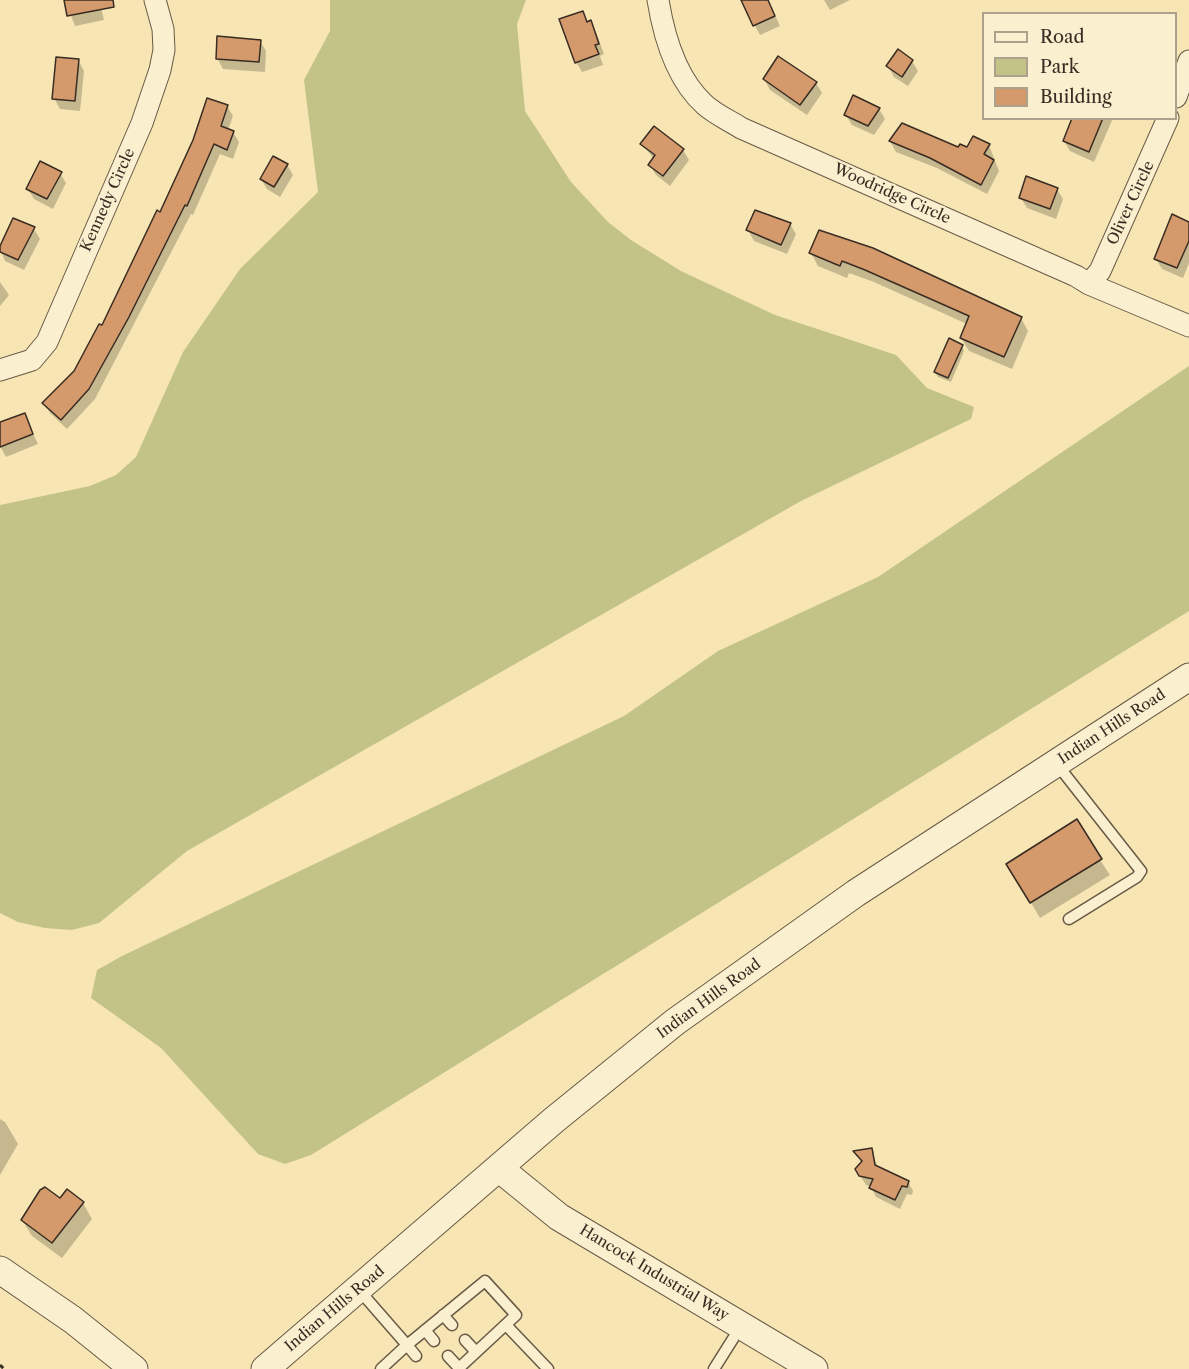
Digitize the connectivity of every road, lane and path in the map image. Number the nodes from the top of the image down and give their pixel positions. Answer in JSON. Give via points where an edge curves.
{"nodes":[{"id":1,"x":155,"y":0,"type":"edge"},
{"id":2,"x":658,"y":0,"type":"edge"},
{"id":3,"x":1189,"y":61,"type":"edge"},
{"id":4,"x":1177,"y":95,"type":"edge"},
{"id":5,"x":1167,"y":120,"type":"edge"},
{"id":6,"x":1089,"y":284,"type":"junction"},
{"id":7,"x":1189,"y":326,"type":"edge"},
{"id":8,"x":0,"y":370,"type":"edge"},
{"id":9,"x":1189,"y":677,"type":"edge"},
{"id":10,"x":1056,"y":763,"type":"junction"},
{"id":11,"x":1069,"y":919,"type":"dead end"},
{"id":12,"x":500,"y":1169,"type":"junction"},
{"id":13,"x":0,"y":1270,"type":"edge"},
{"id":14,"x":359,"y":1290,"type":"junction"},
{"id":15,"x":443,"y":1315,"type":"junction"},
{"id":16,"x":73,"y":1320,"type":"junction"},
{"id":17,"x":452,"y":1325,"type":"dead end"},
{"id":18,"x":506,"y":1325,"type":"junction"},
{"id":19,"x":741,"y":1325,"type":"junction"},
{"id":20,"x":425,"y":1330,"type":"junction"},
{"id":21,"x":465,"y":1340,"type":"dead end"},
{"id":22,"x":434,"y":1341,"type":"dead end"},
{"id":23,"x":407,"y":1345,"type":"junction"},
{"id":24,"x":476,"y":1352,"type":"junction"},
{"id":25,"x":416,"y":1356,"type":"dead end"},
{"id":26,"x":448,"y":1356,"type":"dead end"},
{"id":27,"x":0,"y":1365,"type":"edge"},
{"id":28,"x":4,"y":1369,"type":"edge"},
{"id":29,"x":109,"y":1369,"type":"edge"},
{"id":30,"x":134,"y":1369,"type":"edge"},
{"id":31,"x":265,"y":1369,"type":"edge"},
{"id":32,"x":381,"y":1369,"type":"edge"},
{"id":33,"x":458,"y":1369,"type":"edge"},
{"id":34,"x":548,"y":1369,"type":"edge"},
{"id":35,"x":714,"y":1369,"type":"edge"},
{"id":36,"x":814,"y":1369,"type":"edge"}],
"edges":[{"from":1,"to":8,"type":"street","name":"Kennedy Circle","via":[[164,50],[142,123],[47,342],[32,360]]},
{"from":2,"to":6,"type":"street","name":"Woodridge Circle","via":[[667,42],[683,77],[705,105],[741,128]]},
{"from":3,"to":4,"type":"street"},
{"from":5,"to":6,"type":"street","name":"Oliver Circle","via":[[1100,271]]},
{"from":6,"to":7,"type":"street","name":"Woodridge Circle"},
{"from":9,"to":10,"type":"street","name":"Indian Hills Road"},
{"from":10,"to":11,"type":"lane","via":[[1141,871]]},
{"from":10,"to":12,"type":"street","name":"Indian Hills Road","via":[[856,893],[685,1015],[554,1120]]},
{"from":12,"to":14,"type":"street","name":"Indian Hills Road"},
{"from":12,"to":19,"type":"street","name":"Hancock Industrial Way","via":[[559,1217]]},
{"from":13,"to":16,"type":"street"},
{"from":14,"to":23,"type":"lane"},
{"from":14,"to":31,"type":"street","name":"Indian Hills Road"},
{"from":15,"to":17,"type":"lane"},
{"from":15,"to":18,"type":"lane","via":[[485,1281],[516,1315]]},
{"from":15,"to":20,"type":"lane"},
{"from":16,"to":29,"type":"street"},
{"from":16,"to":30,"type":"street"},
{"from":18,"to":24,"type":"lane"},
{"from":18,"to":34,"type":"lane"},
{"from":19,"to":35,"type":"lane"},
{"from":19,"to":36,"type":"street","name":"Hancock Industrial Way"},
{"from":20,"to":22,"type":"lane"},
{"from":20,"to":23,"type":"lane"},
{"from":21,"to":24,"type":"lane"},
{"from":23,"to":25,"type":"lane"},
{"from":23,"to":32,"type":"lane"},
{"from":24,"to":33,"type":"lane"},
{"from":26,"to":33,"type":"lane"},
{"from":27,"to":28,"type":"path"}]}
